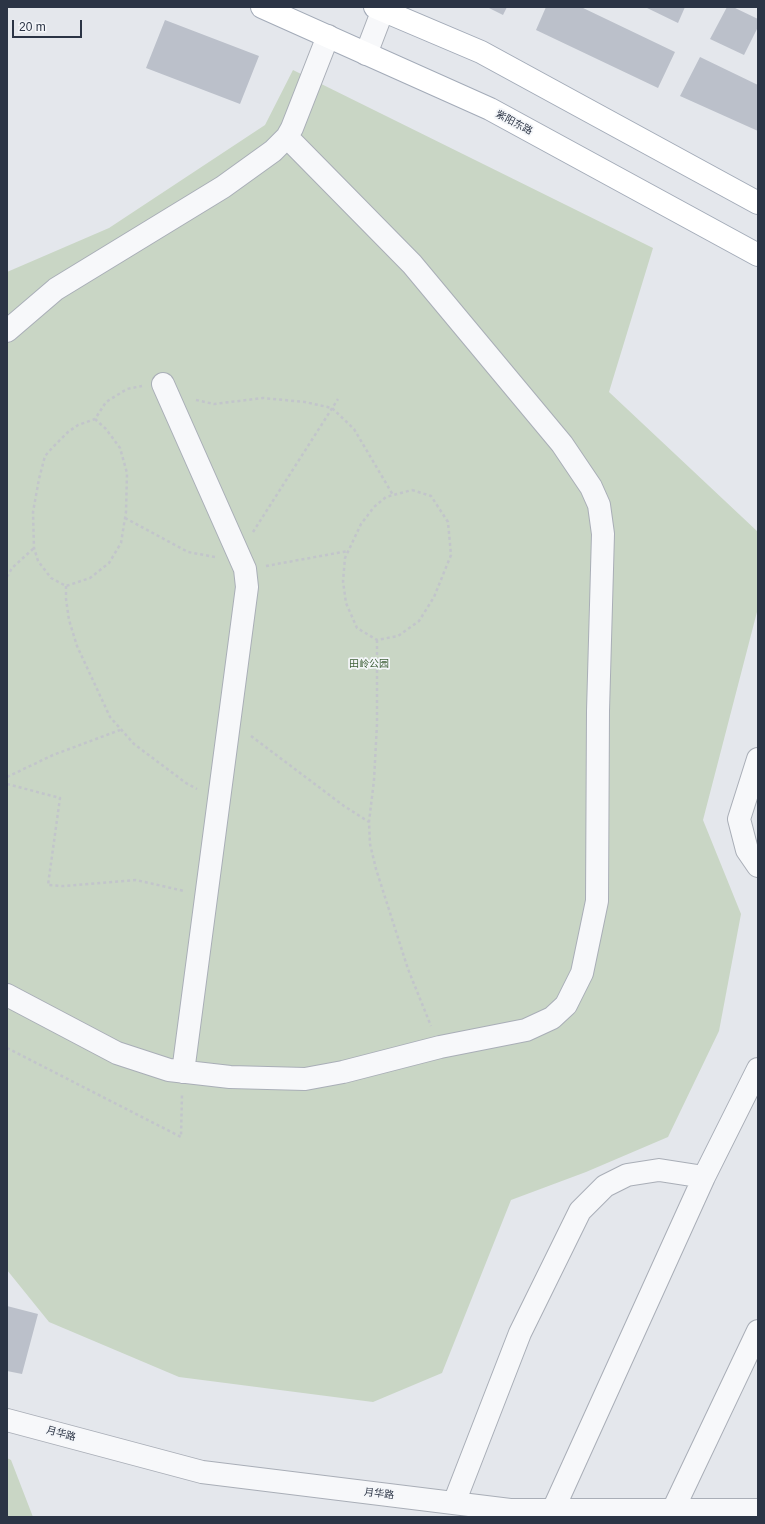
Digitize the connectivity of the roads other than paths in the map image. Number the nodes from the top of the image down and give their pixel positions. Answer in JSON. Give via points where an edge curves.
{"nodes":[{"id":1,"x":262,"y":7,"type":"edge"},
{"id":2,"x":380,"y":8,"type":"edge"},
{"id":3,"x":328,"y":36,"type":"junction"},
{"id":4,"x":366,"y":54,"type":"junction"},
{"id":5,"x":287,"y":137,"type":"junction"},
{"id":6,"x":758,"y":203,"type":"edge"},
{"id":7,"x":758,"y":255,"type":"edge"},
{"id":8,"x":7,"y":331,"type":"edge"},
{"id":9,"x":164,"y":384,"type":"road end"},
{"id":10,"x":758,"y":759,"type":"edge"},
{"id":11,"x":758,"y":866,"type":"edge"},
{"id":12,"x":7,"y":995,"type":"edge"},
{"id":13,"x":758,"y":1069,"type":"edge"},
{"id":14,"x":183,"y":1072,"type":"junction"},
{"id":15,"x":704,"y":1177,"type":"junction"},
{"id":16,"x":758,"y":1331,"type":"edge"},
{"id":17,"x":7,"y":1420,"type":"edge"},
{"id":18,"x":454,"y":1503,"type":"junction"},
{"id":19,"x":553,"y":1510,"type":"junction"},
{"id":20,"x":673,"y":1510,"type":"junction"},
{"id":21,"x":758,"y":1510,"type":"edge"}],
"edges":[{"from":1,"to":3,"type":"main road","name":"紫阳东路"},
{"from":2,"to":4,"type":"street"},
{"from":2,"to":6,"type":"main road","via":[[481,52]]},
{"from":3,"to":4,"type":"main road","name":"紫阳东路"},
{"from":3,"to":5,"type":"street"},
{"from":4,"to":7,"type":"main road","name":"紫阳东路","via":[[490,109]]},
{"from":5,"to":8,"type":"street","via":[[273,151],[223,187],[56,289]]},
{"from":5,"to":14,"type":"street","via":[[412,264],[562,444],[591,487],[599,505],[603,534],[598,711],[597,901],[582,973],[566,1005],[552,1018],[526,1030],[440,1047],[305,1079],[230,1077]]},
{"from":9,"to":14,"type":"street","via":[[242,562],[247,587]]},
{"from":10,"to":11,"type":"street","via":[[739,819],[747,850]]},
{"from":12,"to":14,"type":"street","via":[[117,1053]]},
{"from":13,"to":15,"type":"street"},
{"from":15,"to":18,"type":"street","via":[[659,1170],[627,1175],[605,1186],[580,1211],[520,1333]]},
{"from":15,"to":19,"type":"street"},
{"from":16,"to":20,"type":"street"},
{"from":17,"to":18,"type":"street","name":"月华路","via":[[202,1472]]},
{"from":18,"to":19,"type":"street","name":"月华路","via":[[510,1510]]},
{"from":19,"to":20,"type":"street","name":"月华路"},
{"from":20,"to":21,"type":"street","name":"月华路"}]}
